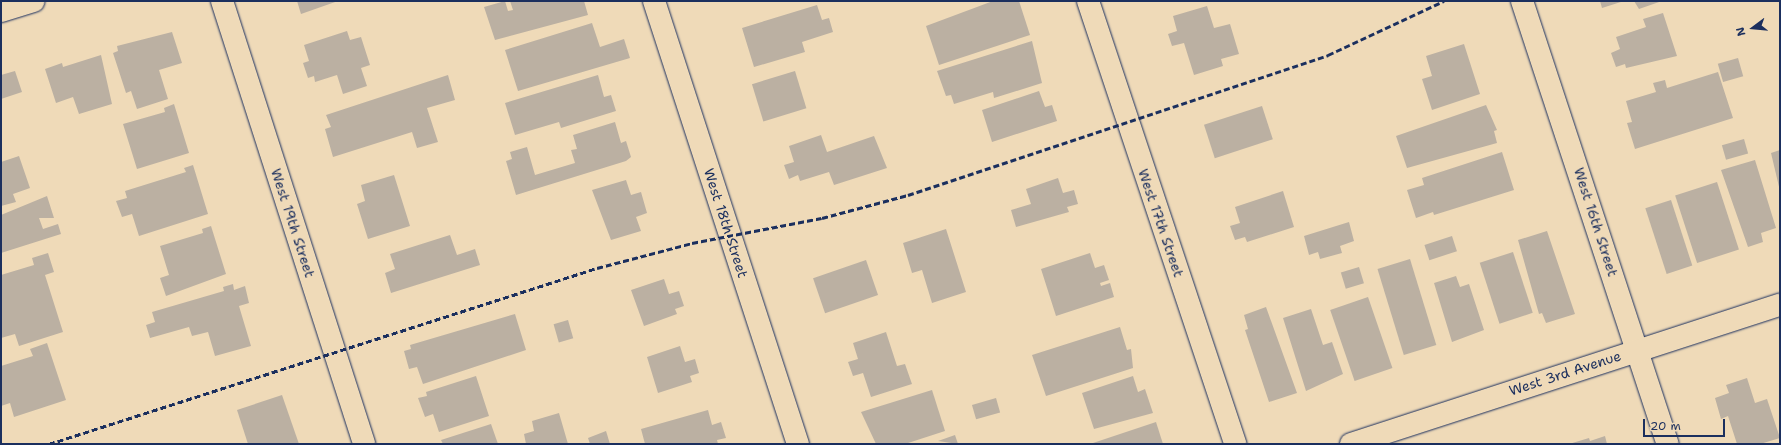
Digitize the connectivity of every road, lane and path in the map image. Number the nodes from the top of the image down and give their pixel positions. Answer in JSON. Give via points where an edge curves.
{"nodes":[{"id":1,"x":34,"y":1,"type":"edge"},
{"id":2,"x":222,"y":1,"type":"edge"},
{"id":3,"x":654,"y":1,"type":"edge"},
{"id":4,"x":1088,"y":1,"type":"edge"},
{"id":5,"x":1522,"y":1,"type":"edge"},
{"id":6,"x":1,"y":11,"type":"edge"},
{"id":7,"x":1780,"y":305,"type":"edge"},
{"id":8,"x":1638,"y":349,"type":"junction"},
{"id":9,"x":364,"y":444,"type":"edge"},
{"id":10,"x":798,"y":444,"type":"edge"},
{"id":11,"x":1235,"y":444,"type":"edge"},
{"id":12,"x":1351,"y":444,"type":"edge"},
{"id":13,"x":1668,"y":444,"type":"edge"}],
"edges":[{"from":1,"to":6,"type":"street"},
{"from":2,"to":9,"type":"street","name":"West 19th Street"},
{"from":3,"to":10,"type":"street","name":"West 18th Street"},
{"from":4,"to":11,"type":"street","name":"West 17th Street"},
{"from":5,"to":8,"type":"street","name":"West 16th Street"},
{"from":7,"to":8,"type":"street","name":"West 3rd Avenue"},
{"from":8,"to":12,"type":"street","name":"West 3rd Avenue"},
{"from":8,"to":13,"type":"street","name":"West 16th Street"}]}
